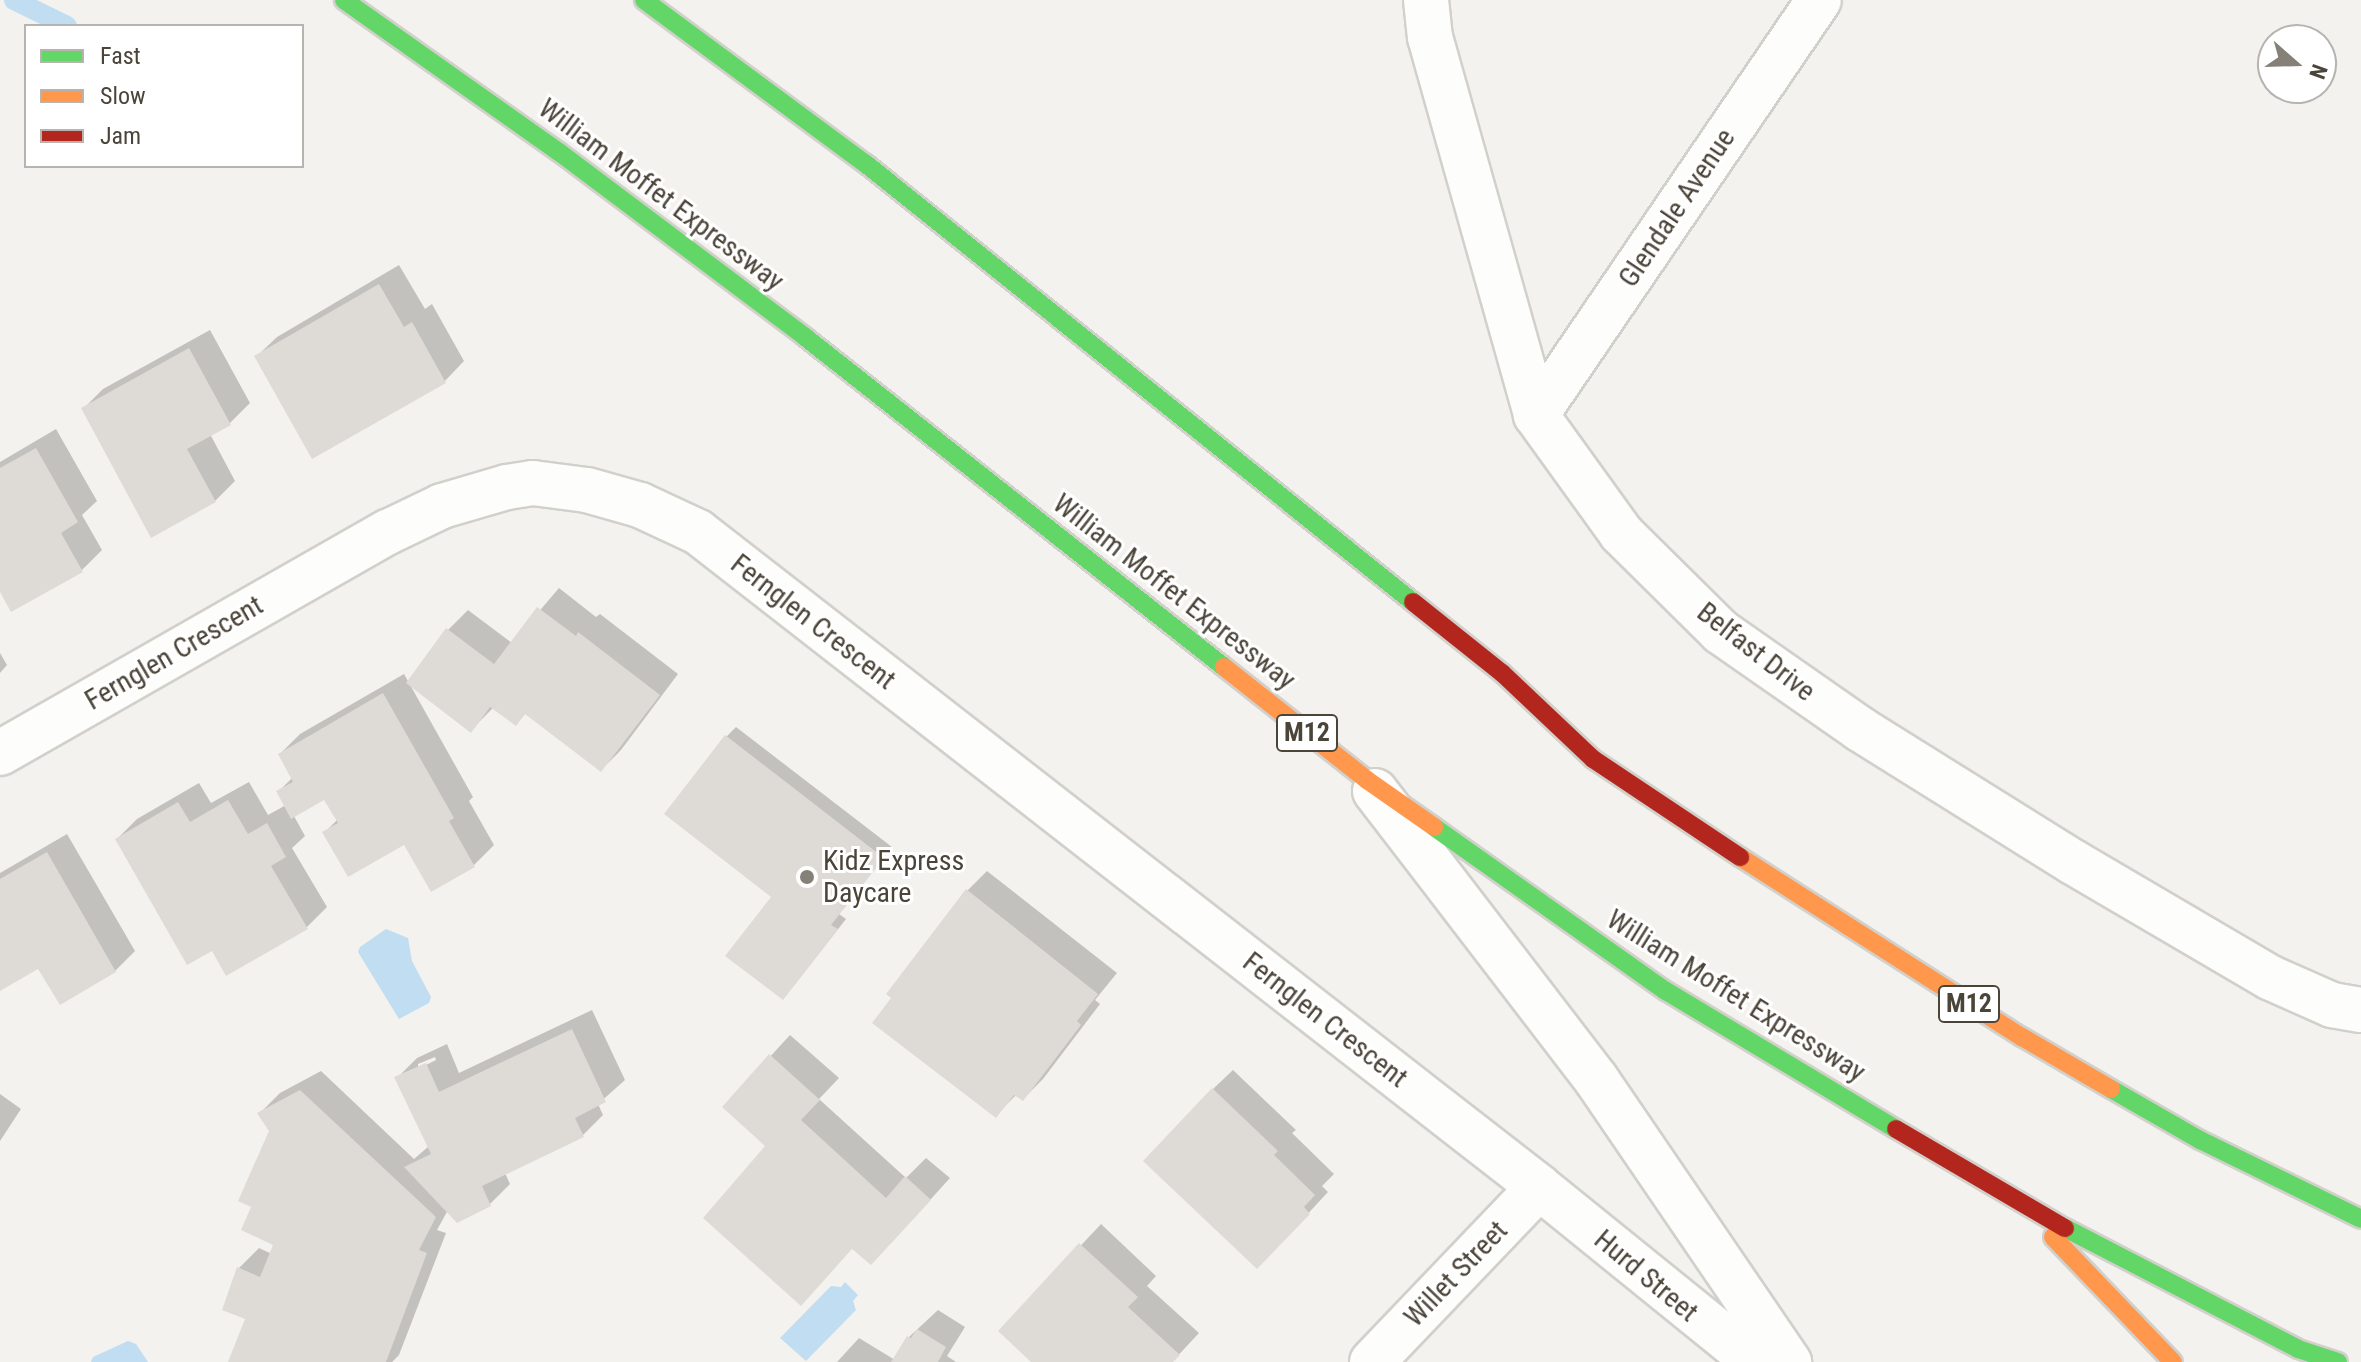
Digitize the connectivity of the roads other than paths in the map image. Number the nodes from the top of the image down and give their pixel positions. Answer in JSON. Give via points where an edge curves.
{"nodes":[{"id":1,"x":344,"y":0,"type":"edge"},
{"id":2,"x":644,"y":0,"type":"edge"},
{"id":3,"x":1426,"y":0,"type":"edge"},
{"id":4,"x":1819,"y":0,"type":"edge"},
{"id":5,"x":1536,"y":415,"type":"junction"},
{"id":6,"x":0,"y":753,"type":"edge"},
{"id":7,"x":1367,"y":780,"type":"junction"},
{"id":8,"x":2361,"y":1010,"type":"edge"},
{"id":9,"x":1539,"y":1187,"type":"junction"},
{"id":10,"x":2025,"y":1207,"type":"junction"},
{"id":11,"x":2361,"y":1219,"type":"edge"},
{"id":12,"x":1372,"y":1362,"type":"edge"},
{"id":13,"x":1755,"y":1362,"type":"edge"},
{"id":14,"x":1789,"y":1362,"type":"edge"},
{"id":15,"x":2173,"y":1362,"type":"edge"},
{"id":16,"x":2338,"y":1362,"type":"edge"}],
"edges":[{"from":1,"to":7,"type":"main road","name":"William Moffet Expressway","number":"M12","via":[[559,152],[805,337]]},
{"from":2,"to":11,"type":"main road","number":"M12","via":[[926,211],[1502,673],[1593,759],[2022,1037],[2200,1140]]},
{"from":3,"to":5,"type":"street","name":"Belfast Drive","via":[[1430,37]]},
{"from":4,"to":5,"type":"street","name":"Glendale Avenue"},
{"from":5,"to":8,"type":"street","name":"Belfast Drive","via":[[1621,533],[1721,632],[1860,729],[2073,862],[2271,978],[2332,1005]]},
{"from":6,"to":9,"type":"street","name":"Fernglen Crescent","via":[[442,506],[533,483],[587,490],[640,505],[698,532]]},
{"from":7,"to":10,"type":"main road","name":"William Moffet Expressway","number":"M12","via":[[1666,991]]},
{"from":7,"to":14,"type":"street","via":[[1596,1079]]},
{"from":9,"to":12,"type":"street","name":"Willet Street"},
{"from":9,"to":13,"type":"street","name":"Hurd Street"},
{"from":10,"to":15,"type":"main road"},
{"from":10,"to":16,"type":"main road","name":"William Moffet Expressway","number":"M12","via":[[2298,1349]]}]}
